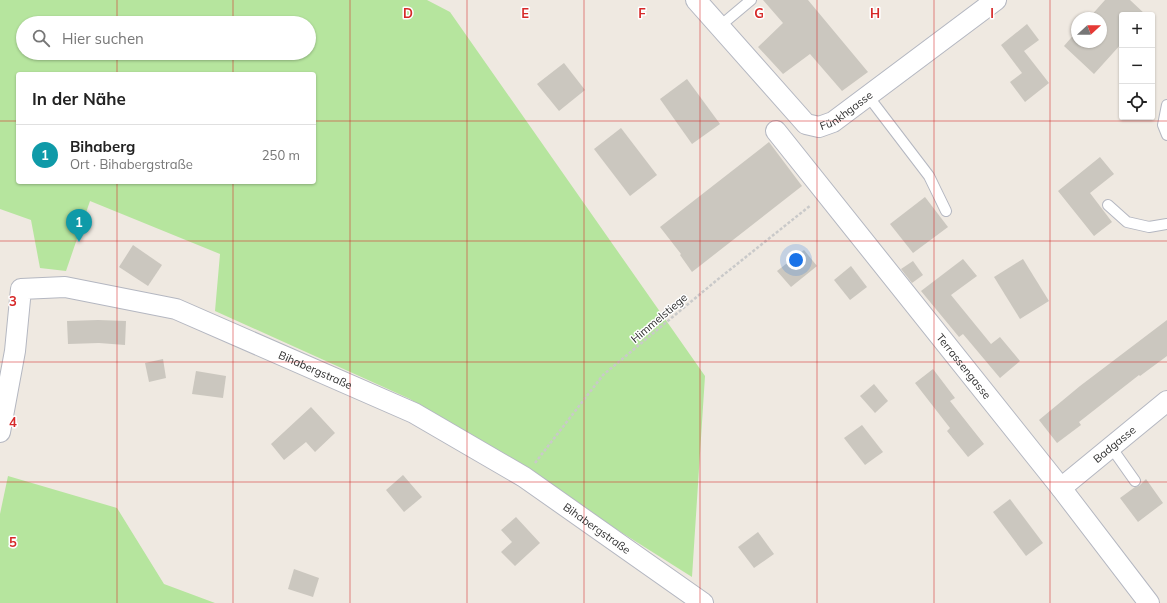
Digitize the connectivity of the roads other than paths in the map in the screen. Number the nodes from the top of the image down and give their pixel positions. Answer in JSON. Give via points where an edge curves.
{"nodes":[{"id":1,"x":696,"y":0,"type":"edge"},
{"id":2,"x":751,"y":0,"type":"edge"},
{"id":3,"x":996,"y":0,"type":"edge"},
{"id":4,"x":720,"y":26,"type":"junction"},
{"id":5,"x":868,"y":96,"type":"junction"},
{"id":6,"x":1167,"y":105,"type":"edge"},
{"id":7,"x":776,"y":131,"type":"dead end"},
{"id":8,"x":1167,"y":135,"type":"edge"},
{"id":9,"x":1108,"y":205,"type":"dead end"},
{"id":10,"x":946,"y":211,"type":"dead end"},
{"id":11,"x":1167,"y":224,"type":"edge"},
{"id":12,"x":1165,"y":406,"type":"edge"},
{"id":13,"x":0,"y":432,"type":"edge"},
{"id":14,"x":1111,"y":447,"type":"junction"},
{"id":15,"x":1135,"y":481,"type":"dead end"},
{"id":16,"x":1061,"y":488,"type":"junction"},
{"id":17,"x":703,"y":603,"type":"edge"},
{"id":18,"x":1150,"y":603,"type":"edge"}],
"edges":[{"from":1,"to":4,"type":"street","name":"Fünkhgasse"},
{"from":2,"to":4,"type":"lane"},
{"from":3,"to":5,"type":"street","name":"Fünkhgasse"},
{"from":4,"to":5,"type":"street","name":"Fünkhgasse","via":[[806,124],[819,127],[833,122]]},
{"from":5,"to":10,"type":"lane","via":[[929,176]]},
{"from":6,"to":8,"type":"lane","via":[[1163,125]]},
{"from":7,"to":16,"type":"street","name":"Terrassengasse"},
{"from":9,"to":11,"type":"lane","via":[[1127,222],[1149,227]]},
{"from":12,"to":14,"type":"street","name":"Badgasse"},
{"from":13,"to":17,"type":"street","name":"Bihabergstraße","via":[[15,351],[21,289],[65,287],[176,310],[414,413],[524,477]]},
{"from":14,"to":15,"type":"lane"},
{"from":14,"to":16,"type":"street","name":"Badgasse"},
{"from":16,"to":18,"type":"street","name":"Terrassengasse"}]}
